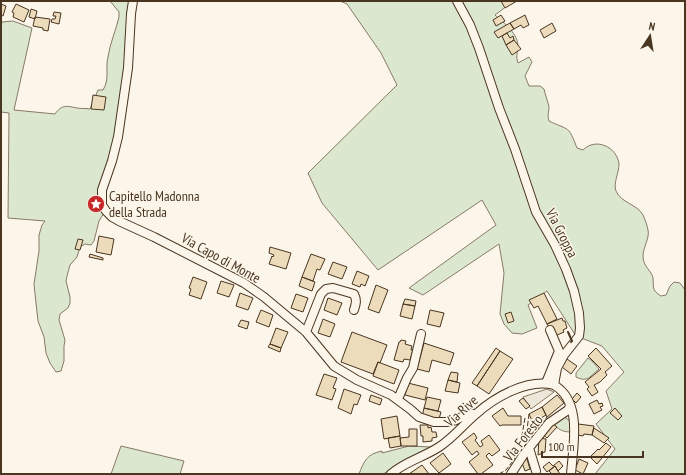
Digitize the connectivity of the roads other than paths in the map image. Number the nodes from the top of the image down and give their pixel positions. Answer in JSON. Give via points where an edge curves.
{"nodes":[{"id":1,"x":133,"y":1,"type":"edge"},
{"id":2,"x":457,"y":1,"type":"edge"},
{"id":3,"x":354,"y":310,"type":"dead end"},
{"id":4,"x":550,"y":330,"type":"dead end"},
{"id":5,"x":306,"y":332,"type":"junction"},
{"id":6,"x":421,"y":334,"type":"dead end"},
{"id":7,"x":550,"y":384,"type":"junction"},
{"id":8,"x":398,"y":399,"type":"junction"},
{"id":9,"x":569,"y":402,"type":"junction"},
{"id":10,"x":474,"y":415,"type":"junction"},
{"id":11,"x":559,"y":416,"type":"junction"},
{"id":12,"x":574,"y":421,"type":"junction"},
{"id":13,"x":529,"y":448,"type":"junction"},
{"id":14,"x":536,"y":471,"type":"dead end"},
{"id":15,"x":391,"y":474,"type":"edge"},
{"id":16,"x":511,"y":474,"type":"edge"},
{"id":17,"x":571,"y":474,"type":"edge"}],
"edges":[{"from":1,"to":5,"type":"street","name":"Via Capo di Monte","via":[[128,68],[118,137],[102,190],[102,205],[112,217],[244,283]]},
{"from":2,"to":7,"type":"street","name":"Via Groppa","via":[[480,48],[536,212],[555,245],[574,291],[579,313],[579,336],[564,355]]},
{"from":3,"to":5,"type":"street","via":[[354,294],[326,288],[321,294]]},
{"from":4,"to":7,"type":"street","via":[[559,351]]},
{"from":5,"to":8,"type":"street","name":"Via Capo di Monte","via":[[334,366]]},
{"from":6,"to":8,"type":"street","via":[[413,368]]},
{"from":7,"to":9,"type":"street","via":[[560,390]]},
{"from":7,"to":10,"type":"street","name":"Via Rive","via":[[528,385],[488,404]]},
{"from":8,"to":10,"type":"street","name":"Via Capo di Monte","via":[[418,417],[426,420],[446,422],[467,414]]},
{"from":9,"to":11,"type":"street","name":"Via Foresto","via":[[568,410]]},
{"from":9,"to":12,"type":"street"},
{"from":10,"to":15,"type":"street","name":"Via Rive","via":[[445,442]]},
{"from":11,"to":12,"type":"street","via":[[568,416]]},
{"from":11,"to":13,"type":"street","name":"Via Foresto"},
{"from":12,"to":17,"type":"street"},
{"from":13,"to":14,"type":"street"},
{"from":13,"to":16,"type":"street","name":"Via Foresto"}]}
